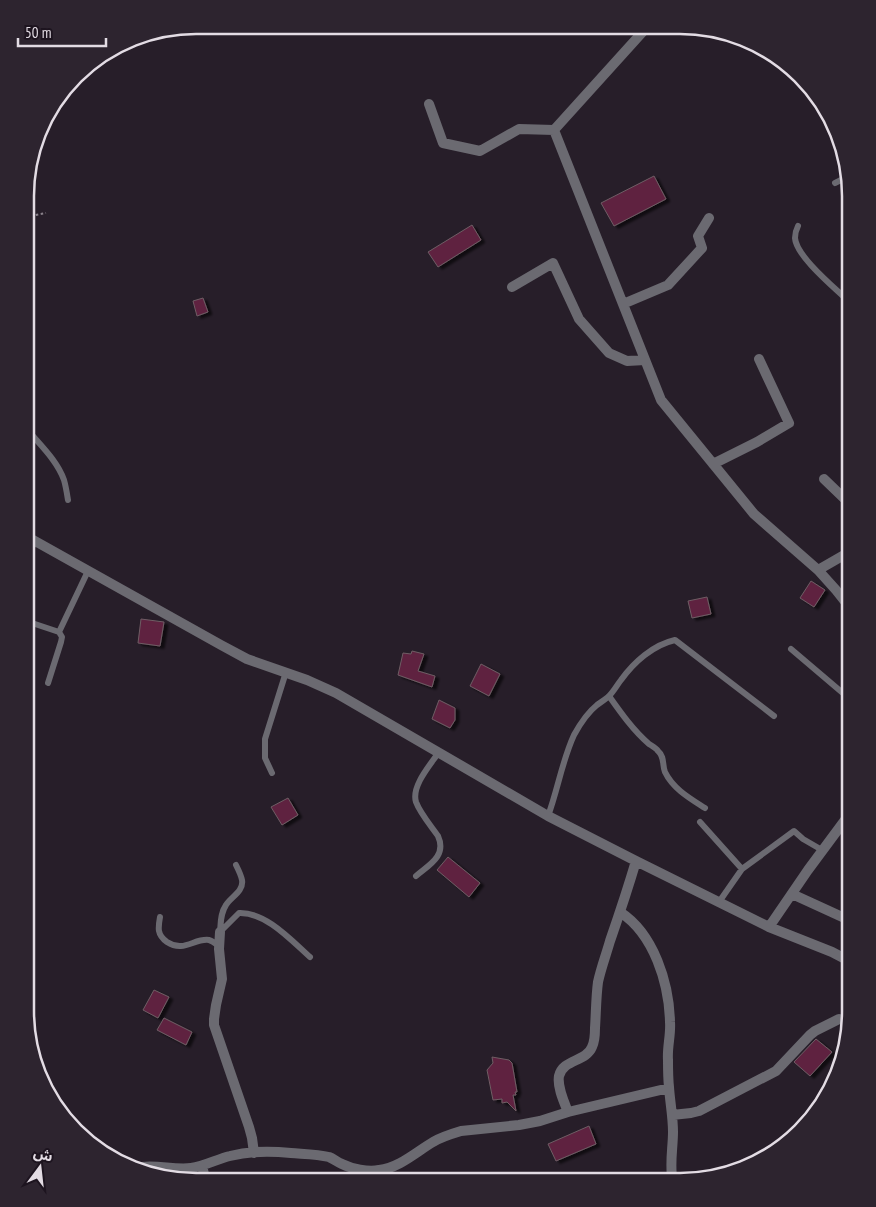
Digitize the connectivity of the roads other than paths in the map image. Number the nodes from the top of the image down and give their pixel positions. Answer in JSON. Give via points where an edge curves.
{"nodes":[{"id":1,"x":641,"y":34,"type":"edge"},
{"id":2,"x":429,"y":104,"type":"dead end"},
{"id":3,"x":554,"y":130,"type":"junction"},
{"id":4,"x":841,"y":180,"type":"edge"},
{"id":5,"x":835,"y":183,"type":"dead end"},
{"id":6,"x":708,"y":218,"type":"dead end"},
{"id":7,"x":798,"y":226,"type":"dead end"},
{"id":8,"x":512,"y":287,"type":"dead end"},
{"id":9,"x":842,"y":295,"type":"edge"},
{"id":10,"x":623,"y":304,"type":"junction"},
{"id":11,"x":759,"y":359,"type":"dead end"},
{"id":12,"x":645,"y":360,"type":"junction"},
{"id":13,"x":34,"y":437,"type":"edge"},
{"id":14,"x":713,"y":464,"type":"junction"},
{"id":15,"x":824,"y":479,"type":"dead end"},
{"id":16,"x":842,"y":496,"type":"edge"},
{"id":17,"x":68,"y":500,"type":"dead end"},
{"id":18,"x":35,"y":541,"type":"edge"},
{"id":19,"x":842,"y":556,"type":"edge"},
{"id":20,"x":818,"y":570,"type":"junction"},
{"id":21,"x":88,"y":571,"type":"junction"},
{"id":22,"x":842,"y":598,"type":"edge"},
{"id":23,"x":34,"y":624,"type":"edge"},
{"id":24,"x":59,"y":632,"type":"junction"},
{"id":25,"x":791,"y":649,"type":"dead end"},
{"id":26,"x":286,"y":672,"type":"junction"},
{"id":27,"x":48,"y":683,"type":"dead end"},
{"id":28,"x":842,"y":692,"type":"edge"},
{"id":29,"x":609,"y":696,"type":"junction"},
{"id":30,"x":774,"y":716,"type":"dead end"},
{"id":31,"x":439,"y":752,"type":"junction"},
{"id":32,"x":272,"y":773,"type":"dead end"},
{"id":33,"x":705,"y":808,"type":"dead end"},
{"id":34,"x":548,"y":816,"type":"junction"},
{"id":35,"x":700,"y":822,"type":"dead end"},
{"id":36,"x":842,"y":824,"type":"edge"},
{"id":37,"x":822,"y":850,"type":"junction"},
{"id":38,"x":636,"y":861,"type":"junction"},
{"id":39,"x":236,"y":865,"type":"dead end"},
{"id":40,"x":742,"y":869,"type":"junction"},
{"id":41,"x":416,"y":876,"type":"dead end"},
{"id":42,"x":792,"y":894,"type":"junction"},
{"id":43,"x":719,"y":902,"type":"junction"},
{"id":44,"x":620,"y":912,"type":"junction"},
{"id":45,"x":842,"y":914,"type":"edge"},
{"id":46,"x":160,"y":917,"type":"dead end"},
{"id":47,"x":770,"y":927,"type":"junction"},
{"id":48,"x":220,"y":932,"type":"junction"},
{"id":49,"x":219,"y":946,"type":"junction"},
{"id":50,"x":310,"y":957,"type":"dead end"},
{"id":51,"x":842,"y":957,"type":"edge"},
{"id":52,"x":839,"y":1019,"type":"dead end"},
{"id":53,"x":669,"y":1088,"type":"junction"},
{"id":54,"x":568,"y":1112,"type":"junction"},
{"id":55,"x":672,"y":1115,"type":"junction"},
{"id":56,"x":254,"y":1153,"type":"junction"},
{"id":57,"x":202,"y":1166,"type":"junction"},
{"id":58,"x":151,"y":1167,"type":"edge"},
{"id":59,"x":204,"y":1173,"type":"edge"},
{"id":60,"x":673,"y":1173,"type":"edge"}],
"edges":[{"from":1,"to":3,"type":"street"},
{"from":2,"to":3,"type":"street","via":[[443,142],[480,151],[519,129]]},
{"from":3,"to":10,"type":"street"},
{"from":4,"to":5,"type":"lane"},
{"from":6,"to":10,"type":"street","via":[[698,236],[702,248],[668,285]]},
{"from":7,"to":9,"type":"lane","via":[[796,243],[806,260]]},
{"from":8,"to":12,"type":"street","via":[[553,263],[579,319],[609,353],[627,361]]},
{"from":10,"to":12,"type":"street"},
{"from":11,"to":14,"type":"street","via":[[788,423]]},
{"from":12,"to":14,"type":"street","via":[[661,400]]},
{"from":13,"to":17,"type":"lane","via":[[59,469]]},
{"from":14,"to":20,"type":"street","via":[[754,514]]},
{"from":15,"to":16,"type":"street"},
{"from":18,"to":21,"type":"street"},
{"from":19,"to":20,"type":"street"},
{"from":20,"to":22,"type":"street"},
{"from":21,"to":24,"type":"lane"},
{"from":21,"to":26,"type":"street","via":[[221,646]]},
{"from":23,"to":24,"type":"lane"},
{"from":24,"to":27,"type":"lane","via":[[61,642]]},
{"from":25,"to":28,"type":"lane"},
{"from":26,"to":31,"type":"street","via":[[336,693]]},
{"from":26,"to":32,"type":"lane","via":[[265,739],[265,758]]},
{"from":29,"to":30,"type":"lane","via":[[622,678],[652,649],[675,640]]},
{"from":29,"to":33,"type":"lane","via":[[628,722],[663,756],[665,772],[673,784]]},
{"from":29,"to":34,"type":"lane","via":[[591,711],[575,734]]},
{"from":31,"to":34,"type":"street"},
{"from":31,"to":41,"type":"lane","via":[[416,788],[415,796],[438,836],[440,849],[435,860]]},
{"from":34,"to":38,"type":"street"},
{"from":35,"to":40,"type":"lane"},
{"from":36,"to":37,"type":"street"},
{"from":37,"to":40,"type":"lane","via":[[794,831]]},
{"from":37,"to":42,"type":"street"},
{"from":38,"to":43,"type":"street"},
{"from":38,"to":44,"type":"street"},
{"from":39,"to":48,"type":"lane","via":[[242,885],[223,911]]},
{"from":40,"to":43,"type":"lane"},
{"from":42,"to":45,"type":"street"},
{"from":42,"to":47,"type":"street"},
{"from":43,"to":47,"type":"street"},
{"from":44,"to":53,"type":"street","via":[[627,916],[654,952],[664,976],[670,1021]]},
{"from":44,"to":54,"type":"street","via":[[598,982],[592,1049],[564,1067],[559,1076]]},
{"from":46,"to":49,"type":"lane","via":[[160,937],[172,945],[207,940]]},
{"from":47,"to":51,"type":"street"},
{"from":48,"to":49,"type":"street"},
{"from":48,"to":50,"type":"lane","via":[[238,913],[252,913],[278,928]]},
{"from":49,"to":56,"type":"street","via":[[222,979],[212,1007],[214,1026],[249,1126]]},
{"from":52,"to":55,"type":"street","via":[[815,1031],[765,1078],[699,1111]]},
{"from":53,"to":54,"type":"street"},
{"from":53,"to":55,"type":"street"},
{"from":54,"to":56,"type":"street","via":[[519,1125],[461,1131],[434,1141],[394,1166],[375,1171],[322,1156]]},
{"from":55,"to":60,"type":"street"},
{"from":56,"to":57,"type":"street","via":[[230,1156]]},
{"from":57,"to":58,"type":"street","via":[[188,1169]]},
{"from":57,"to":59,"type":"street"}]}
